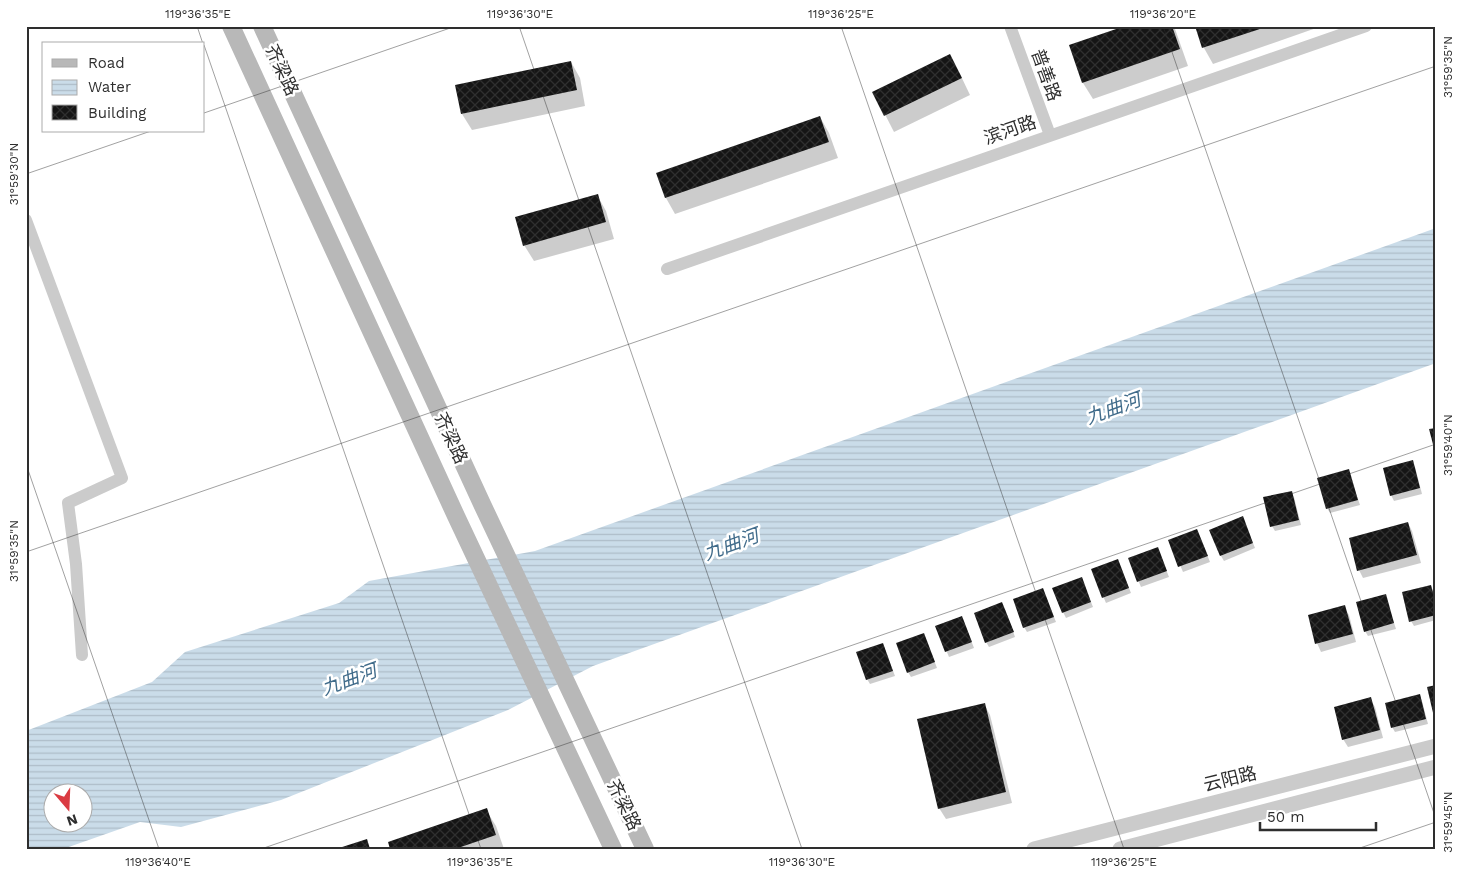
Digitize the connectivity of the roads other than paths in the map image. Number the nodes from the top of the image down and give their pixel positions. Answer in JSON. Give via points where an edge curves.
{"nodes":[{"id":1,"x":231,"y":26,"type":"edge"},
{"id":2,"x":262,"y":26,"type":"edge"},
{"id":3,"x":1010,"y":26,"type":"edge"},
{"id":4,"x":1366,"y":26,"type":"edge"},
{"id":5,"x":1050,"y":135,"type":"junction"},
{"id":6,"x":26,"y":220,"type":"edge"},
{"id":7,"x":667,"y":269,"type":"dead end"},
{"id":8,"x":82,"y":655,"type":"dead end"},
{"id":9,"x":1436,"y":746,"type":"edge"},
{"id":10,"x":1436,"y":767,"type":"edge"},
{"id":11,"x":613,"y":849,"type":"edge"},
{"id":12,"x":645,"y":849,"type":"edge"},
{"id":13,"x":1034,"y":849,"type":"edge"},
{"id":14,"x":1120,"y":849,"type":"edge"}],
"edges":[{"from":1,"to":11,"type":"main road","name":"齐梁路"},
{"from":2,"to":12,"type":"main road","name":"齐梁路"},
{"from":3,"to":5,"type":"street","name":"普善路"},
{"from":4,"to":5,"type":"street","name":"滨河路"},
{"from":5,"to":7,"type":"street","name":"滨河路"},
{"from":6,"to":8,"type":"street","via":[[122,478],[68,503]]},
{"from":9,"to":13,"type":"street","name":"云阳路"},
{"from":10,"to":14,"type":"street"}]}
